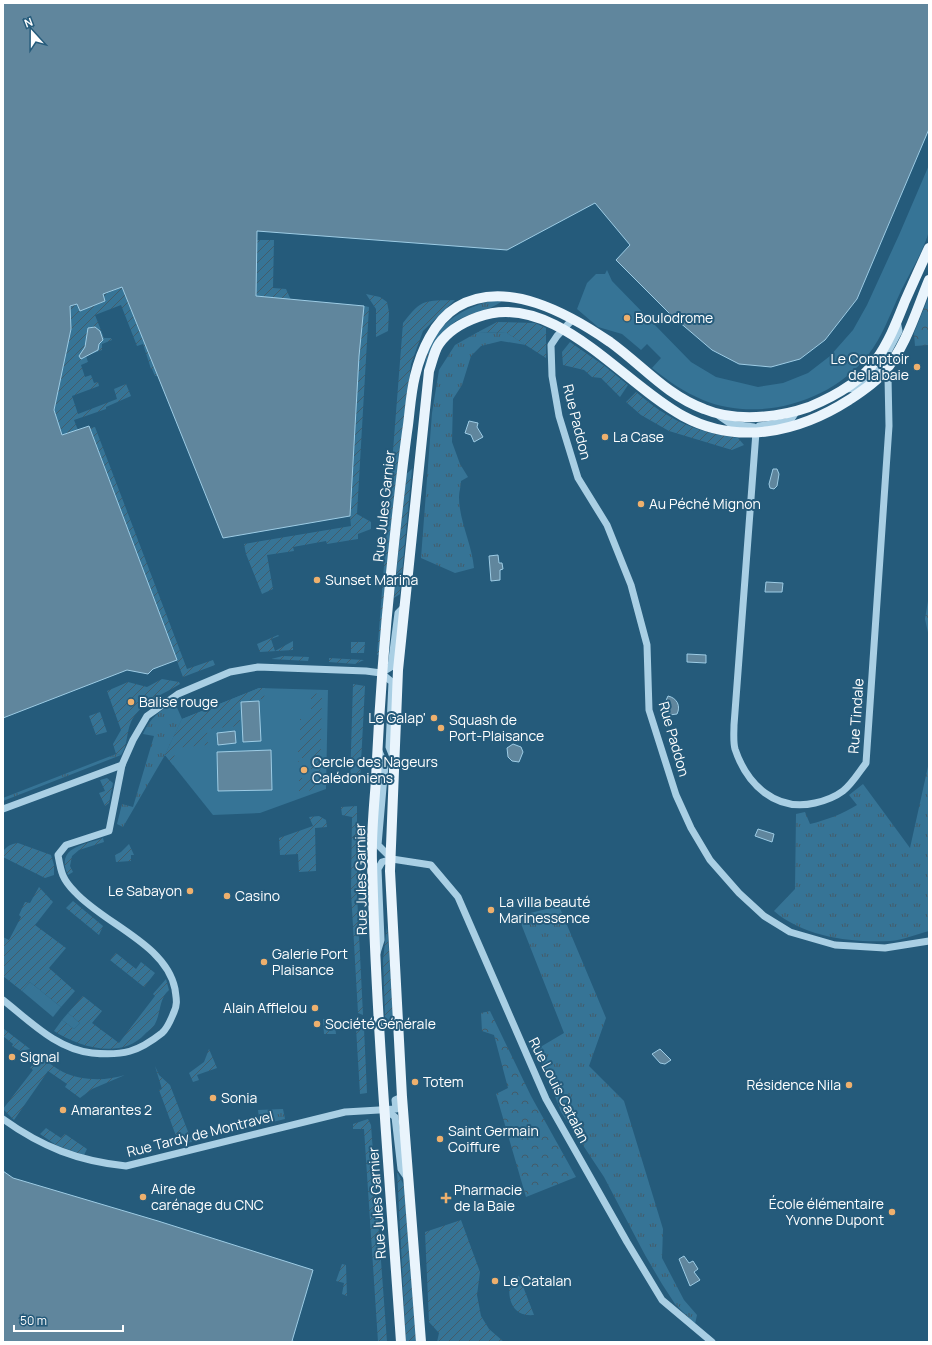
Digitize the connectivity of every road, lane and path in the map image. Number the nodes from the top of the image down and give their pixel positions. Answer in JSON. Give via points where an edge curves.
{"nodes":[{"id":1,"x":929,"y":248,"type":"edge"},
{"id":2,"x":929,"y":280,"type":"edge"},
{"id":3,"x":487,"y":314,"type":"junction"},
{"id":4,"x":572,"y":320,"type":"junction"},
{"id":5,"x":897,"y":320,"type":"junction"},
{"id":6,"x":562,"y":330,"type":"junction"},
{"id":7,"x":614,"y":346,"type":"junction"},
{"id":8,"x":884,"y":372,"type":"junction"},
{"id":9,"x":843,"y":389,"type":"junction"},
{"id":10,"x":796,"y":412,"type":"junction"},
{"id":11,"x":718,"y":415,"type":"junction"},
{"id":12,"x":756,"y":432,"type":"junction"},
{"id":13,"x":405,"y":606,"type":"junction"},
{"id":14,"x":381,"y":673,"type":"junction"},
{"id":15,"x":378,"y":746,"type":"junction"},
{"id":16,"x":395,"y":761,"type":"junction"},
{"id":17,"x":122,"y":765,"type":"junction"},
{"id":18,"x":3,"y":808,"type":"edge"},
{"id":19,"x":392,"y":859,"type":"junction"},
{"id":20,"x":929,"y":941,"type":"edge"},
{"id":21,"x":376,"y":954,"type":"junction"},
{"id":22,"x":3,"y":1000,"type":"edge"},
{"id":23,"x":402,"y":1096,"type":"junction"},
{"id":24,"x":385,"y":1109,"type":"junction"},
{"id":25,"x":3,"y":1119,"type":"edge"},
{"id":26,"x":410,"y":1181,"type":"junction"},
{"id":27,"x":401,"y":1342,"type":"edge"},
{"id":28,"x":421,"y":1342,"type":"edge"},
{"id":29,"x":712,"y":1342,"type":"edge"}],
"edges":[{"from":1,"to":5,"type":"main road","name":"Rue Jules Garnier"},
{"from":2,"to":8,"type":"main road","name":"Rue Jules Garnier","via":[[900,349]]},
{"from":3,"to":4,"type":"main road","via":[[509,306],[537,312],[560,322]]},
{"from":3,"to":6,"type":"main road","name":"Rue Jules Garnier","via":[[522,313]]},
{"from":3,"to":13,"type":"main road","name":"Rue Jules Garnier","via":[[454,329],[439,345],[429,371]]},
{"from":4,"to":6,"type":"street","name":"Rue Paddon"},
{"from":4,"to":7,"type":"main road","name":"Rue Jules Garnier"},
{"from":4,"to":14,"type":"main road","name":"Rue Jules Garnier","via":[[529,299],[498,295],[476,299],[457,307],[444,318],[426,343],[415,375],[402,467]]},
{"from":5,"to":8,"type":"street","via":[[899,331],[882,363]]},
{"from":5,"to":9,"type":"main road","name":"Rue Jules Garnier","via":[[874,363]]},
{"from":6,"to":7,"type":"main road","via":[[572,328],[599,346]]},
{"from":6,"to":12,"type":"main road","name":"Rue Jules Garnier","via":[[596,351],[683,416],[719,429],[743,433]]},
{"from":6,"to":20,"type":"street","name":"Rue Paddon","via":[[552,345],[551,352],[559,416],[578,478],[607,525],[631,585],[647,645],[649,710],[676,795],[691,828],[710,860],[739,893],[764,916],[790,932],[835,945],[849,946],[884,948]]},
{"from":7,"to":11,"type":"main road","name":"Rue Jules Garnier","via":[[671,393]]},
{"from":8,"to":9,"type":"street","via":[[877,370],[858,388]]},
{"from":8,"to":12,"type":"main road","name":"Rue Jules Garnier","via":[[864,390],[831,412],[793,427]]},
{"from":8,"to":12,"type":"street","name":"Rue Tindale","via":[[888,377],[889,426],[866,763],[843,791],[824,802],[805,806],[784,804],[767,796],[752,781],[734,747]]},
{"from":9,"to":10,"type":"main road","name":"Rue Jules Garnier","via":[[829,399]]},
{"from":10,"to":11,"type":"main road","name":"Rue Jules Garnier","via":[[756,417]]},
{"from":10,"to":12,"type":"street","via":[[790,421],[759,426]]},
{"from":11,"to":12,"type":"street","via":[[731,424],[754,427]]},
{"from":13,"to":14,"type":"street","via":[[398,613],[391,667]]},
{"from":13,"to":16,"type":"main road","name":"Rue Jules Garnier","via":[[398,670]]},
{"from":14,"to":15,"type":"main road","name":"Rue Jules Garnier"},
{"from":14,"to":16,"type":"street","via":[[392,682],[389,747]]},
{"from":14,"to":17,"type":"street","via":[[258,667],[230,672],[178,694],[147,716]]},
{"from":15,"to":19,"type":"street","via":[[385,765],[378,845]]},
{"from":15,"to":21,"type":"main road","name":"Rue Jules Garnier","via":[[372,858]]},
{"from":16,"to":19,"type":"main road","name":"Rue Jules Garnier"},
{"from":17,"to":18,"type":"street"},
{"from":17,"to":22,"type":"street","via":[[109,832],[66,845],[58,855],[62,876],[75,893],[160,959],[172,976],[178,1003],[166,1029],[145,1046],[115,1055],[89,1052],[71,1048],[49,1037]]},
{"from":19,"to":21,"type":"street","via":[[382,862],[378,869],[381,940]]},
{"from":19,"to":23,"type":"main road","name":"Rue Jules Garnier","via":[[391,896]]},
{"from":19,"to":29,"type":"street","name":"Rue Louis Catalan","via":[[431,865],[458,897],[546,1099],[627,1242],[662,1300]]},
{"from":21,"to":24,"type":"main road","name":"Rue Jules Garnier"},
{"from":23,"to":24,"type":"street","via":[[395,1100],[396,1109]]},
{"from":23,"to":26,"type":"main road","name":"Rue Jules Garnier"},
{"from":24,"to":25,"type":"street","name":"Rue Tardy de Montravel","via":[[345,1112],[126,1166],[109,1164],[41,1144]]},
{"from":24,"to":26,"type":"street","via":[[395,1117],[401,1169]]},
{"from":24,"to":27,"type":"main road","name":"Rue Jules Garnier"},
{"from":26,"to":28,"type":"main road","name":"Rue Jules Garnier"}]}
